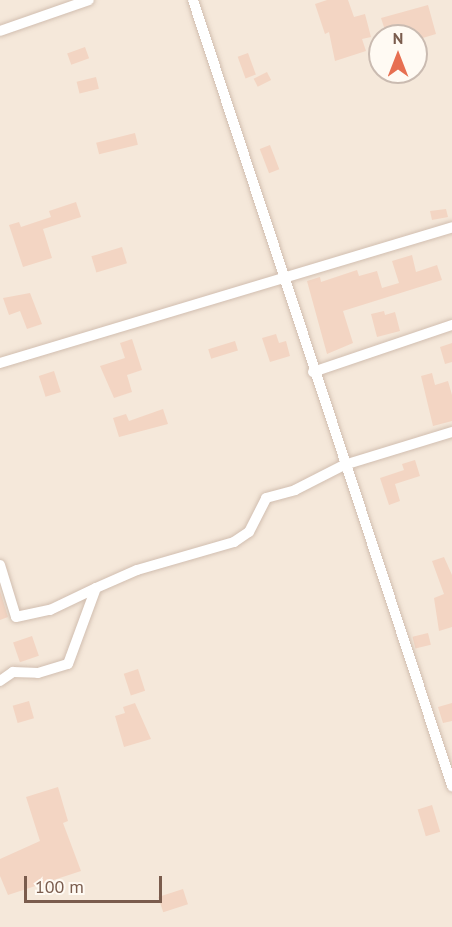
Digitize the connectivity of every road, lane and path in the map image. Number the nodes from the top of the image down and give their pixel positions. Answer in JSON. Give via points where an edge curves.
{"nodes":[{"id":1,"x":89,"y":0,"type":"edge"},
{"id":2,"x":193,"y":0,"type":"edge"},
{"id":3,"x":0,"y":31,"type":"edge"},
{"id":4,"x":452,"y":227,"type":"edge"},
{"id":5,"x":284,"y":278,"type":"junction"},
{"id":6,"x":452,"y":325,"type":"edge"},
{"id":7,"x":0,"y":363,"type":"edge"},
{"id":8,"x":313,"y":372,"type":"junction"},
{"id":9,"x":452,"y":432,"type":"edge"},
{"id":10,"x":344,"y":465,"type":"junction"},
{"id":11,"x":0,"y":565,"type":"edge"},
{"id":12,"x":96,"y":588,"type":"junction"},
{"id":13,"x":0,"y":681,"type":"edge"},
{"id":14,"x":447,"y":758,"type":"edge"},
{"id":15,"x":452,"y":786,"type":"edge"}],
"edges":[{"from":1,"to":3,"type":"street"},
{"from":2,"to":5,"type":"street"},
{"from":4,"to":5,"type":"street"},
{"from":5,"to":7,"type":"street"},
{"from":5,"to":8,"type":"street"},
{"from":6,"to":8,"type":"street"},
{"from":8,"to":10,"type":"street"},
{"from":9,"to":10,"type":"street"},
{"from":10,"to":12,"type":"street","via":[[295,490],[266,498],[249,532],[234,542],[137,570]]},
{"from":10,"to":14,"type":"street"},
{"from":11,"to":12,"type":"street","via":[[16,616],[50,610]]},
{"from":12,"to":13,"type":"street","via":[[68,664],[38,673],[13,672]]},
{"from":14,"to":15,"type":"street"}]}
